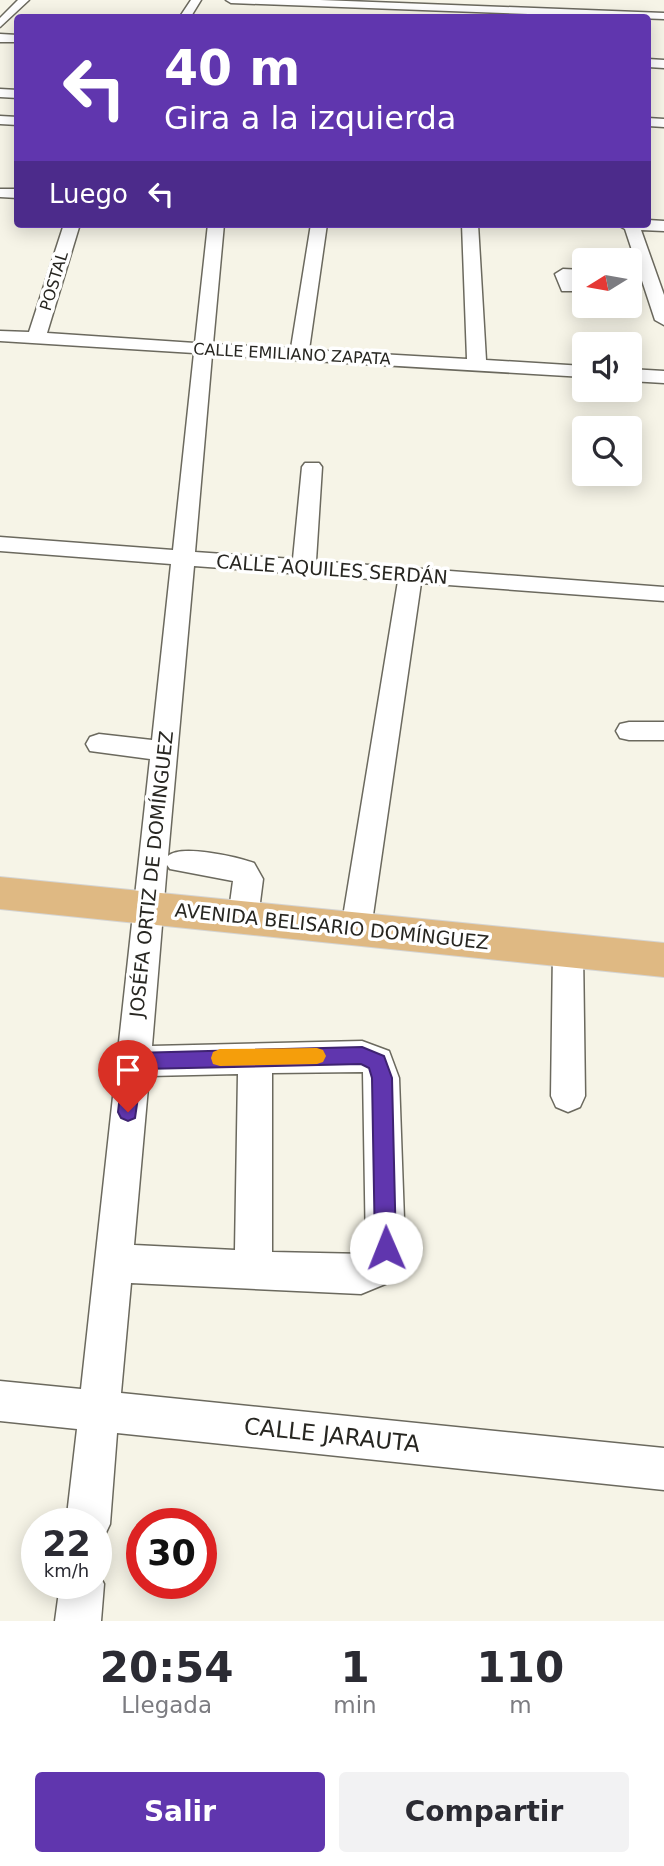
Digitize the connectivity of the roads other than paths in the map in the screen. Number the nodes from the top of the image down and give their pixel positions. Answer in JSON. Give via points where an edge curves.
{"nodes":[{"id":1,"x":24,"y":0,"type":"edge"},
{"id":2,"x":231,"y":0,"type":"edge"},
{"id":3,"x":373,"y":3,"type":"edge"},
{"id":4,"x":545,"y":10,"type":"edge"},
{"id":5,"x":624,"y":14,"type":"edge"},
{"id":6,"x":0,"y":24,"type":"edge"},
{"id":7,"x":71,"y":228,"type":"edge"},
{"id":8,"x":216,"y":228,"type":"edge"},
{"id":9,"x":318,"y":228,"type":"edge"},
{"id":10,"x":470,"y":228,"type":"edge"},
{"id":11,"x":632,"y":228,"type":"edge"},
{"id":12,"x":664,"y":263,"type":"edge"},
{"id":13,"x":647,"y":271,"type":"junction"},
{"id":14,"x":642,"y":273,"type":"edge"},
{"id":15,"x":572,"y":274,"type":"edge"},
{"id":16,"x":568,"y":287,"type":"dead end"},
{"id":17,"x":663,"y":315,"type":"edge"},
{"id":18,"x":0,"y":336,"type":"edge"},
{"id":19,"x":36,"y":339,"type":"junction"},
{"id":20,"x":202,"y":349,"type":"junction"},
{"id":21,"x":299,"y":355,"type":"junction"},
{"id":22,"x":477,"y":366,"type":"junction"},
{"id":23,"x":572,"y":371,"type":"edge"},
{"id":24,"x":642,"y":376,"type":"edge"},
{"id":25,"x":664,"y":377,"type":"edge"},
{"id":26,"x":312,"y":467,"type":"dead end"},
{"id":27,"x":0,"y":544,"type":"edge"},
{"id":28,"x":182,"y":558,"type":"junction"},
{"id":29,"x":304,"y":567,"type":"junction"},
{"id":30,"x":411,"y":575,"type":"junction"},
{"id":31,"x":664,"y":594,"type":"edge"},
{"id":32,"x":629,"y":731,"type":"dead end"},
{"id":33,"x":664,"y":731,"type":"edge"},
{"id":34,"x":99,"y":744,"type":"dead end"},
{"id":35,"x":163,"y":751,"type":"junction"},
{"id":36,"x":180,"y":861,"type":"dead end"},
{"id":37,"x":0,"y":893,"type":"edge"},
{"id":38,"x":148,"y":908,"type":"junction"},
{"id":39,"x":243,"y":918,"type":"junction"},
{"id":40,"x":356,"y":929,"type":"junction"},
{"id":41,"x":568,"y":950,"type":"junction"},
{"id":42,"x":664,"y":960,"type":"edge"},
{"id":43,"x":255,"y":1057,"type":"junction"},
{"id":44,"x":133,"y":1061,"type":"junction"},
{"id":45,"x":568,"y":1096,"type":"dead end"},
{"id":46,"x":113,"y":1263,"type":"junction"},
{"id":47,"x":253,"y":1271,"type":"junction"},
{"id":48,"x":0,"y":1401,"type":"edge"},
{"id":49,"x":99,"y":1412,"type":"junction"},
{"id":50,"x":664,"y":1469,"type":"edge"},
{"id":51,"x":90,"y":1508,"type":"edge"},
{"id":52,"x":80,"y":1599,"type":"edge"},
{"id":53,"x":78,"y":1621,"type":"edge"}],
"edges":[{"from":1,"to":6,"type":"street"},
{"from":2,"to":3,"type":"street"},
{"from":3,"to":4,"type":"street"},
{"from":4,"to":5,"type":"street"},
{"from":7,"to":19,"type":"street","name":"POSTAL"},
{"from":8,"to":20,"type":"street","name":"JOSÉFA ORTIZ DE DOMÍNGUEZ"},
{"from":9,"to":21,"type":"street"},
{"from":10,"to":22,"type":"street"},
{"from":11,"to":13,"type":"street"},
{"from":12,"to":13,"type":"street"},
{"from":13,"to":14,"type":"street"},
{"from":13,"to":17,"type":"street"},
{"from":15,"to":16,"type":"street","via":[[564,274]]},
{"from":18,"to":19,"type":"street","name":"CALLE EMILIANO ZAPATA"},
{"from":19,"to":20,"type":"street","name":"CALLE EMILIANO ZAPATA"},
{"from":20,"to":21,"type":"street","name":"CALLE EMILIANO ZAPATA"},
{"from":20,"to":28,"type":"street","name":"JOSÉFA ORTIZ DE DOMÍNGUEZ"},
{"from":21,"to":22,"type":"street","name":"CALLE EMILIANO ZAPATA"},
{"from":22,"to":23,"type":"street","name":"CALLE EMILIANO ZAPATA"},
{"from":24,"to":25,"type":"street"},
{"from":26,"to":29,"type":"street"},
{"from":27,"to":28,"type":"street","name":"CALLE AQUILES SERDÁN"},
{"from":28,"to":29,"type":"street","name":"CALLE AQUILES SERDÁN"},
{"from":28,"to":35,"type":"street","name":"JOSÉFA ORTIZ DE DOMÍNGUEZ"},
{"from":29,"to":30,"type":"street","name":"CALLE AQUILES SERDÁN"},
{"from":30,"to":31,"type":"street","name":"CALLE AQUILES SERDÁN"},
{"from":30,"to":40,"type":"street"},
{"from":32,"to":33,"type":"street"},
{"from":34,"to":35,"type":"street"},
{"from":35,"to":38,"type":"street","name":"JOSÉFA ORTIZ DE DOMÍNGUEZ"},
{"from":36,"to":39,"type":"street","via":[[244,871],[248,879]]},
{"from":37,"to":38,"type":"main road","name":"AVENIDA BELISARIO DOMÍNGUEZ"},
{"from":38,"to":39,"type":"main road","name":"AVENIDA BELISARIO DOMÍNGUEZ"},
{"from":38,"to":44,"type":"street","name":"JOSÉFA ORTIZ DE DOMÍNGUEZ"},
{"from":39,"to":40,"type":"main road","name":"AVENIDA BELISARIO DOMÍNGUEZ"},
{"from":40,"to":41,"type":"main road","name":"AVENIDA BELISARIO DOMÍNGUEZ"},
{"from":41,"to":42,"type":"main road","name":"AVENIDA BELISARIO DOMÍNGUEZ"},
{"from":41,"to":45,"type":"street"},
{"from":43,"to":44,"type":"street"},
{"from":43,"to":47,"type":"street"},
{"from":43,"to":47,"type":"street","via":[[362,1056],[377,1062],[382,1078],[386,1248],[382,1268],[361,1275]]},
{"from":44,"to":46,"type":"street","name":"JOSÉFA ORTIZ DE DOMÍNGUEZ"},
{"from":46,"to":47,"type":"street"},
{"from":46,"to":49,"type":"street","name":"JOSÉFA ORTIZ DE DOMÍNGUEZ"},
{"from":48,"to":49,"type":"street","name":"CALLE JARAUTA"},
{"from":49,"to":50,"type":"street","name":"CALLE JARAUTA"},
{"from":49,"to":51,"type":"street","name":"JOSÉFA ORTIZ DE DOMÍNGUEZ"},
{"from":52,"to":53,"type":"street"}]}
